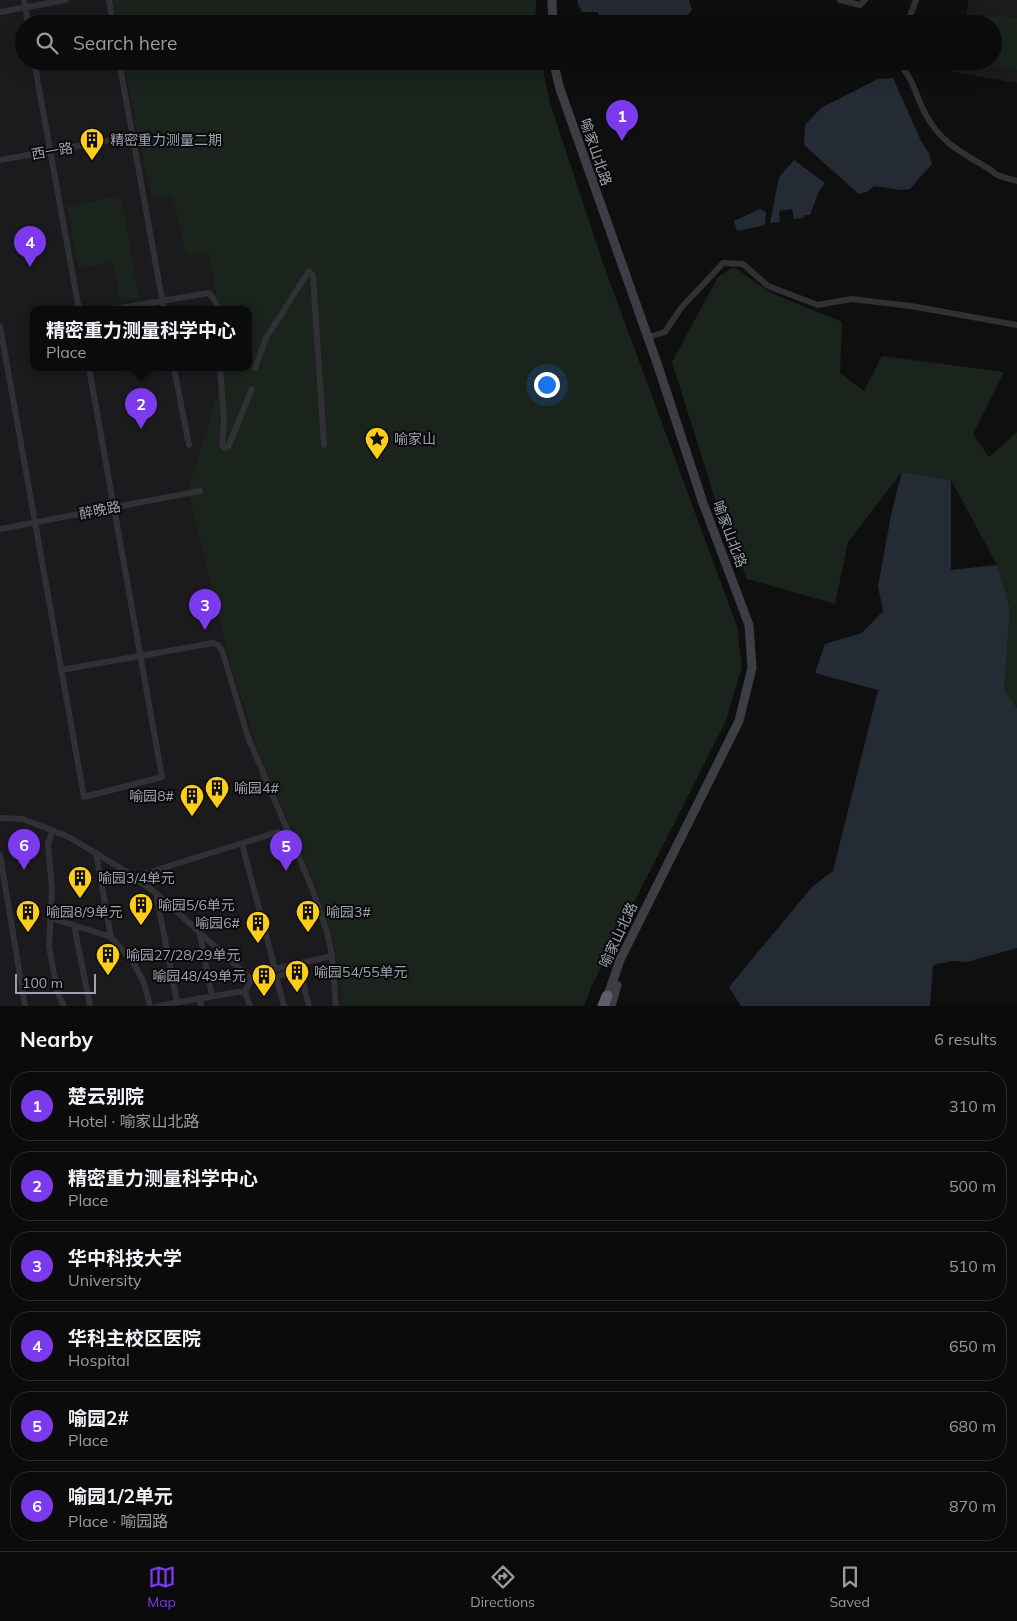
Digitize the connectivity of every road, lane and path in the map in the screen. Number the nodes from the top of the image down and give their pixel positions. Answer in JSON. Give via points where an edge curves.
{"nodes":[{"id":1,"x":24,"y":0,"type":"edge"},
{"id":2,"x":66,"y":0,"type":"edge"},
{"id":3,"x":108,"y":0,"type":"edge"},
{"id":4,"x":547,"y":0,"type":"edge"},
{"id":5,"x":552,"y":0,"type":"edge"},
{"id":6,"x":840,"y":0,"type":"edge"},
{"id":7,"x":865,"y":0,"type":"edge"},
{"id":8,"x":916,"y":0,"type":"edge"},
{"id":9,"x":25,"y":7,"type":"junction"},
{"id":10,"x":0,"y":12,"type":"edge"},
{"id":11,"x":26,"y":15,"type":"edge"},
{"id":12,"x":111,"y":15,"type":"edge"},
{"id":13,"x":548,"y":15,"type":"edge"},
{"id":14,"x":553,"y":15,"type":"edge"},
{"id":15,"x":911,"y":15,"type":"edge"},
{"id":16,"x":36,"y":70,"type":"edge"},
{"id":17,"x":121,"y":70,"type":"edge"},
{"id":18,"x":555,"y":70,"type":"edge"},
{"id":19,"x":560,"y":70,"type":"edge"},
{"id":20,"x":904,"y":70,"type":"edge"},
{"id":21,"x":133,"y":136,"type":"junction"},
{"id":22,"x":50,"y":151,"type":"junction"},
{"id":23,"x":0,"y":160,"type":"edge"},
{"id":24,"x":1017,"y":182,"type":"edge"},
{"id":25,"x":162,"y":301,"type":"junction"},
{"id":26,"x":78,"y":306,"type":"edge"},
{"id":27,"x":133,"y":306,"type":"edge"},
{"id":28,"x":163,"y":306,"type":"edge"},
{"id":29,"x":216,"y":306,"type":"edge"},
{"id":30,"x":1017,"y":325,"type":"edge"},
{"id":31,"x":0,"y":326,"type":"edge"},
{"id":32,"x":652,"y":336,"type":"junction"},
{"id":33,"x":255,"y":368,"type":"dead end"},
{"id":34,"x":90,"y":371,"type":"edge"},
{"id":35,"x":175,"y":371,"type":"edge"},
{"id":36,"x":220,"y":371,"type":"edge"},
{"id":37,"x":252,"y":389,"type":"dead end"},
{"id":38,"x":324,"y":444,"type":"dead end"},
{"id":39,"x":189,"y":445,"type":"dead end"},
{"id":40,"x":200,"y":492,"type":"dead end"},
{"id":41,"x":114,"y":508,"type":"junction"},
{"id":42,"x":35,"y":523,"type":"junction"},
{"id":43,"x":0,"y":529,"type":"edge"},
{"id":44,"x":140,"y":656,"type":"junction"},
{"id":45,"x":61,"y":670,"type":"junction"},
{"id":46,"x":0,"y":818,"type":"edge"},
{"id":47,"x":53,"y":830,"type":"junction"},
{"id":48,"x":278,"y":832,"type":"dead end"},
{"id":49,"x":242,"y":844,"type":"junction"},
{"id":50,"x":96,"y":853,"type":"junction"},
{"id":51,"x":0,"y":855,"type":"edge"},
{"id":52,"x":134,"y":878,"type":"junction"},
{"id":53,"x":156,"y":894,"type":"junction"},
{"id":54,"x":51,"y":918,"type":"junction"},
{"id":55,"x":74,"y":925,"type":"junction"},
{"id":56,"x":199,"y":931,"type":"junction"},
{"id":57,"x":111,"y":937,"type":"junction"},
{"id":58,"x":332,"y":956,"type":"junction"},
{"id":59,"x":276,"y":976,"type":"junction"},
{"id":60,"x":251,"y":979,"type":"junction"},
{"id":61,"x":245,"y":992,"type":"junction"},
{"id":62,"x":212,"y":996,"type":"junction"},
{"id":63,"x":200,"y":998,"type":"junction"},
{"id":64,"x":177,"y":1002,"type":"junction"},
{"id":65,"x":606,"y":1004,"type":"edge"},
{"id":66,"x":25,"y":1006,"type":"edge"},
{"id":67,"x":64,"y":1006,"type":"edge"},
{"id":68,"x":90,"y":1006,"type":"edge"},
{"id":69,"x":150,"y":1006,"type":"edge"},
{"id":70,"x":157,"y":1006,"type":"edge"},
{"id":71,"x":201,"y":1006,"type":"edge"},
{"id":72,"x":250,"y":1006,"type":"edge"},
{"id":73,"x":284,"y":1006,"type":"edge"},
{"id":74,"x":309,"y":1006,"type":"edge"},
{"id":75,"x":336,"y":1006,"type":"edge"}],
"edges":[{"from":1,"to":9,"type":"street"},
{"from":2,"to":9,"type":"street"},
{"from":3,"to":12,"type":"street"},
{"from":4,"to":13,"type":"main road"},
{"from":5,"to":14,"type":"main road"},
{"from":6,"to":7,"type":"street","via":[[860,5]]},
{"from":8,"to":15,"type":"street"},
{"from":9,"to":10,"type":"street"},
{"from":9,"to":11,"type":"street"},
{"from":16,"to":22,"type":"street"},
{"from":17,"to":21,"type":"street"},
{"from":18,"to":65,"type":"main road","name":"喻家山北路","via":[[703,503],[749,626],[752,668],[739,721],[620,960]]},
{"from":19,"to":32,"type":"main road","name":"喻家山北路"},
{"from":20,"to":24,"type":"street","via":[[930,121],[947,142],[1002,178]]},
{"from":21,"to":22,"type":"street","name":"西一路"},
{"from":21,"to":25,"type":"street"},
{"from":22,"to":23,"type":"street","name":"西一路"},
{"from":22,"to":26,"type":"street"},
{"from":25,"to":27,"type":"street"},
{"from":25,"to":28,"type":"street"},
{"from":25,"to":29,"type":"street","via":[[209,293]]},
{"from":30,"to":32,"type":"street","via":[[851,299],[818,305],[768,286],[743,264],[723,263],[681,308],[665,332]]},
{"from":31,"to":42,"type":"street"},
{"from":32,"to":65,"type":"main road","name":"喻家山北路","via":[[754,624],[757,668],[744,723]]},
{"from":33,"to":38,"type":"street","via":[[266,338],[309,271],[313,276]]},
{"from":34,"to":41,"type":"street"},
{"from":35,"to":39,"type":"street"},
{"from":36,"to":37,"type":"street","via":[[224,448],[230,445]]},
{"from":40,"to":41,"type":"street","name":"醉晚路"},
{"from":41,"to":42,"type":"street","name":"醉晚路"},
{"from":41,"to":44,"type":"street"},
{"from":42,"to":43,"type":"street","name":"醉晚路"},
{"from":42,"to":45,"type":"street"},
{"from":44,"to":45,"type":"street"},
{"from":44,"to":45,"type":"street","via":[[162,777],[84,797]]},
{"from":44,"to":58,"type":"street","via":[[213,643],[222,650],[248,737],[312,888]]},
{"from":46,"to":47,"type":"street","via":[[23,819]]},
{"from":47,"to":50,"type":"street"},
{"from":47,"to":54,"type":"street","via":[[48,844]]},
{"from":48,"to":49,"type":"street"},
{"from":49,"to":52,"type":"street"},
{"from":49,"to":58,"type":"street","via":[[276,969]]},
{"from":50,"to":52,"type":"street"},
{"from":50,"to":57,"type":"street"},
{"from":51,"to":66,"type":"street"},
{"from":52,"to":53,"type":"street"},
{"from":53,"to":56,"type":"street"},
{"from":53,"to":64,"type":"street"},
{"from":54,"to":55,"type":"street"},
{"from":54,"to":67,"type":"street","via":[[51,961]]},
{"from":55,"to":57,"type":"street"},
{"from":55,"to":68,"type":"street"},
{"from":56,"to":60,"type":"street"},
{"from":56,"to":62,"type":"street"},
{"from":57,"to":69,"type":"street","via":[[133,962],[144,983]]},
{"from":58,"to":75,"type":"street"},
{"from":59,"to":60,"type":"street","via":[[258,981]]},
{"from":59,"to":73,"type":"street"},
{"from":59,"to":74,"type":"street","via":[[295,972],[301,976]]},
{"from":60,"to":61,"type":"street"},
{"from":61,"to":62,"type":"street"},
{"from":61,"to":72,"type":"street"},
{"from":62,"to":63,"type":"street"},
{"from":63,"to":64,"type":"street"},
{"from":63,"to":71,"type":"street"},
{"from":64,"to":70,"type":"street"}]}
